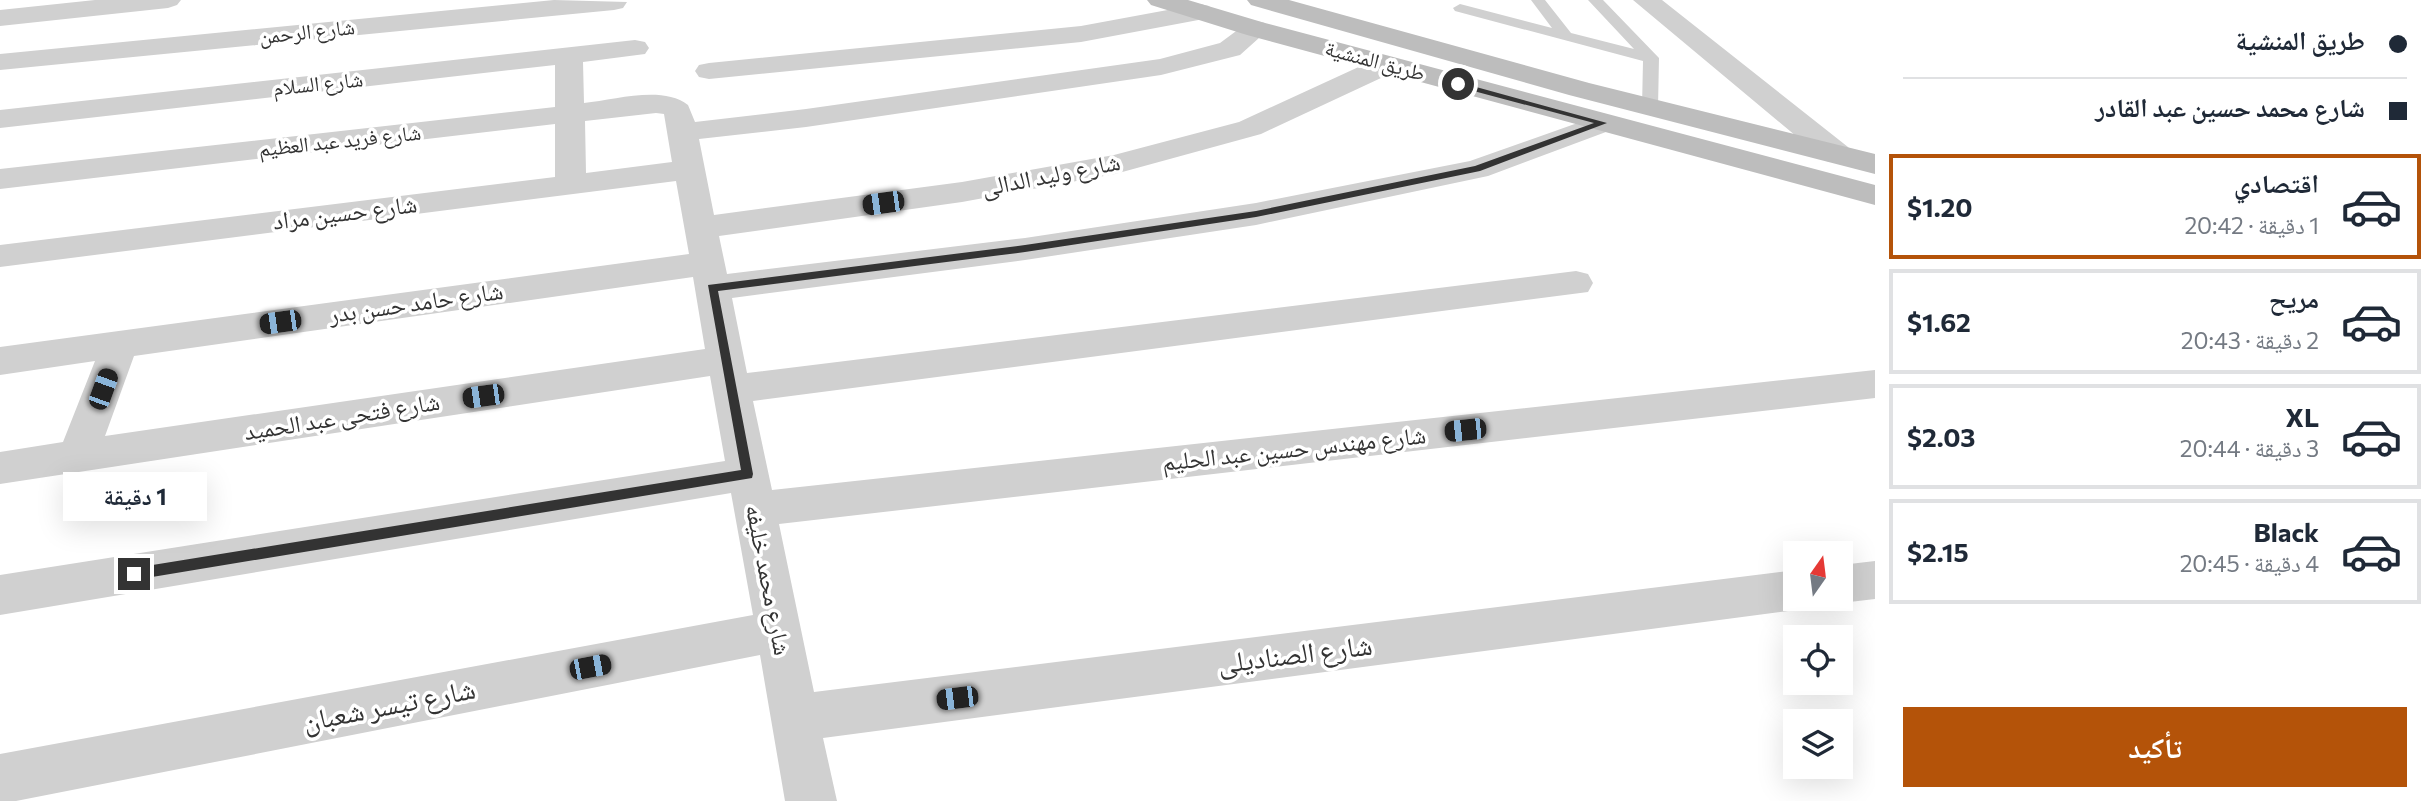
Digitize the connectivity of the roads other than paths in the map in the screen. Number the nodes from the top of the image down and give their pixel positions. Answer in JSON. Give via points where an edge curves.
{"nodes":[{"id":1,"x":168,"y":0,"type":"edge"},
{"id":2,"x":1160,"y":0,"type":"edge"},
{"id":3,"x":1260,"y":0,"type":"edge"},
{"id":4,"x":1484,"y":0,"type":"edge"},
{"id":5,"x":1538,"y":0,"type":"edge"},
{"id":6,"x":1595,"y":0,"type":"edge"},
{"id":7,"x":1646,"y":0,"type":"edge"},
{"id":8,"x":614,"y":2,"type":"edge"},
{"id":9,"x":1460,"y":8,"type":"dead end"},
{"id":10,"x":1200,"y":12,"type":"junction"},
{"id":11,"x":1495,"y":17,"type":"junction"},
{"id":12,"x":0,"y":18,"type":"edge"},
{"id":13,"x":1256,"y":29,"type":"junction"},
{"id":14,"x":1566,"y":36,"type":"junction"},
{"id":15,"x":635,"y":48,"type":"dead end"},
{"id":16,"x":569,"y":55,"type":"junction"},
{"id":17,"x":1651,"y":58,"type":"junction"},
{"id":18,"x":0,"y":62,"type":"edge"},
{"id":19,"x":1386,"y":65,"type":"junction"},
{"id":20,"x":709,"y":71,"type":"dead end"},
{"id":21,"x":1650,"y":107,"type":"junction"},
{"id":22,"x":570,"y":114,"type":"junction"},
{"id":23,"x":0,"y":119,"type":"edge"},
{"id":24,"x":1603,"y":123,"type":"junction"},
{"id":25,"x":683,"y":138,"type":"junction"},
{"id":26,"x":1837,"y":154,"type":"junction"},
{"id":27,"x":1875,"y":164,"type":"edge"},
{"id":28,"x":0,"y":179,"type":"edge"},
{"id":29,"x":570,"y":185,"type":"junction"},
{"id":30,"x":1875,"y":195,"type":"edge"},
{"id":31,"x":0,"y":256,"type":"edge"},
{"id":32,"x":706,"y":259,"type":"junction"},
{"id":33,"x":1576,"y":283,"type":"dead end"},
{"id":34,"x":120,"y":344,"type":"junction"},
{"id":35,"x":0,"y":361,"type":"edge"},
{"id":36,"x":728,"y":374,"type":"junction"},
{"id":37,"x":1875,"y":384,"type":"edge"},
{"id":38,"x":78,"y":456,"type":"junction"},
{"id":39,"x":0,"y":468,"type":"edge"},
{"id":40,"x":751,"y":492,"type":"junction"},
{"id":41,"x":1875,"y":580,"type":"edge"},
{"id":42,"x":1853,"y":583,"type":"edge"},
{"id":43,"x":1783,"y":592,"type":"edge"},
{"id":44,"x":0,"y":596,"type":"edge"},
{"id":45,"x":778,"y":631,"type":"junction"},
{"id":46,"x":794,"y":718,"type":"junction"},
{"id":47,"x":0,"y":779,"type":"edge"},
{"id":48,"x":811,"y":801,"type":"edge"}],
"edges":[{"from":1,"to":12,"type":"street"},
{"from":2,"to":10,"type":"street","name":"طريق المنشية"},
{"from":3,"to":21,"type":"street","name":"طريق المنشية"},
{"from":4,"to":11,"type":"lane"},
{"from":5,"to":14,"type":"lane"},
{"from":6,"to":17,"type":"lane"},
{"from":7,"to":26,"type":"street"},
{"from":8,"to":18,"type":"street","name":"شارع الرحمن"},
{"from":9,"to":11,"type":"lane"},
{"from":10,"to":13,"type":"street","name":"طريق المنشية"},
{"from":10,"to":20,"type":"street","via":[[1081,34]]},
{"from":11,"to":14,"type":"lane"},
{"from":13,"to":19,"type":"street","name":"طريق المنشية"},
{"from":13,"to":25,"type":"street","name":"شارع حسين مراد","via":[[1230,49],[1161,67]]},
{"from":14,"to":17,"type":"lane"},
{"from":15,"to":16,"type":"street","name":"شارع السلام"},
{"from":16,"to":22,"type":"street"},
{"from":16,"to":23,"type":"street","name":"شارع السلام"},
{"from":17,"to":21,"type":"lane"},
{"from":19,"to":24,"type":"street","name":"طريق المنشية"},
{"from":19,"to":32,"type":"street","name":"شارع وليد الدالى","via":[[1250,128],[1115,164],[962,192]]},
{"from":21,"to":26,"type":"street","name":"طريق المنشية"},
{"from":22,"to":25,"type":"street","name":"شارع فريد عبد العظيم","via":[[670,106]]},
{"from":22,"to":28,"type":"street","name":"شارع فريد عبد العظيم"},
{"from":22,"to":29,"type":"street"},
{"from":24,"to":30,"type":"street","name":"طريق المنشية"},
{"from":24,"to":32,"type":"street","via":[[1477,169],[1256,214],[1025,249]]},
{"from":25,"to":29,"type":"street","name":"شارع حسين مراد"},
{"from":25,"to":32,"type":"street","name":"شارع محمد خليفه"},
{"from":26,"to":27,"type":"street","name":"طريق المنشية"},
{"from":29,"to":31,"type":"street","name":"شارع حسين مراد"},
{"from":32,"to":34,"type":"street","name":"شارع حامد حسن بدر"},
{"from":32,"to":36,"type":"street","name":"شارع محمد خليفه"},
{"from":33,"to":36,"type":"street","name":"شارع فتحى عبد الحميد"},
{"from":34,"to":35,"type":"street","name":"شارع حامد حسن بدر"},
{"from":34,"to":38,"type":"street"},
{"from":36,"to":38,"type":"street","name":"شارع فتحى عبد الحميد"},
{"from":36,"to":40,"type":"street","name":"شارع محمد خليفه"},
{"from":37,"to":40,"type":"street","name":"شارع مهندس حسين عبد الحليم"},
{"from":38,"to":39,"type":"street","name":"شارع فتحى عبد الحميد"},
{"from":40,"to":44,"type":"street","name":"شارع مهندس حسين عبد الحليم"},
{"from":40,"to":45,"type":"street","name":"شارع محمد خليفه"},
{"from":41,"to":42,"type":"street"},
{"from":43,"to":46,"type":"street","name":"شارع الصناديلى"},
{"from":45,"to":46,"type":"street","name":"شارع محمد خليفه"},
{"from":45,"to":47,"type":"street","name":"شارع تيسر شعبان"},
{"from":46,"to":48,"type":"street","name":"شارع محمد خليفه"}]}
